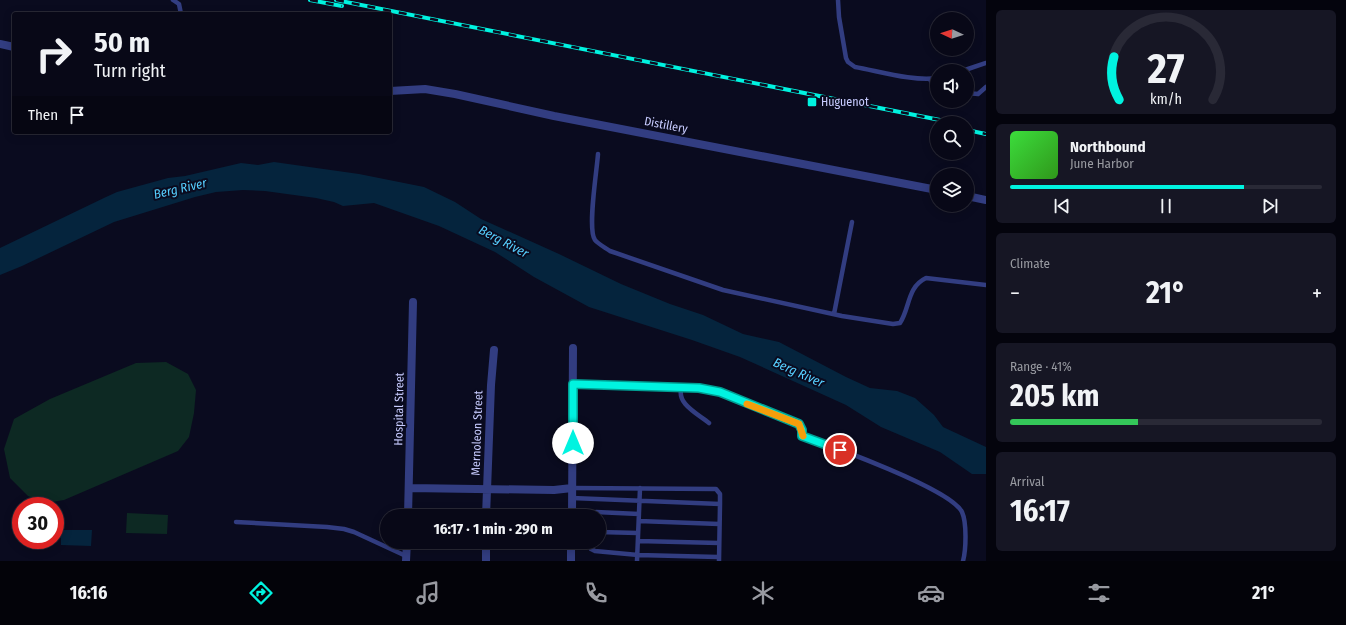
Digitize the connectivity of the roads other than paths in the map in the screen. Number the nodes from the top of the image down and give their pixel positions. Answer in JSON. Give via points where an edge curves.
{"nodes":[{"id":1,"x":173,"y":0,"type":"edge"},
{"id":2,"x":838,"y":0,"type":"edge"},
{"id":3,"x":181,"y":12,"type":"edge"},
{"id":4,"x":0,"y":44,"type":"edge"},
{"id":5,"x":12,"y":47,"type":"edge"},
{"id":6,"x":986,"y":64,"type":"edge"},
{"id":7,"x":974,"y":68,"type":"edge"},
{"id":8,"x":930,"y":80,"type":"edge"},
{"id":9,"x":986,"y":87,"type":"edge"},
{"id":10,"x":392,"y":91,"type":"edge"},
{"id":11,"x":974,"y":94,"type":"edge"},
{"id":12,"x":598,"y":154,"type":"dead end"},
{"id":13,"x":930,"y":189,"type":"edge"},
{"id":14,"x":974,"y":197,"type":"edge"},
{"id":15,"x":986,"y":200,"type":"edge"},
{"id":16,"x":852,"y":222,"type":"dead end"},
{"id":17,"x":986,"y":285,"type":"edge"},
{"id":18,"x":413,"y":302,"type":"dead end"},
{"id":19,"x":834,"y":314,"type":"junction"},
{"id":20,"x":573,"y":348,"type":"dead end"},
{"id":21,"x":494,"y":350,"type":"dead end"},
{"id":22,"x":573,"y":384,"type":"junction"},
{"id":23,"x":682,"y":388,"type":"junction"},
{"id":24,"x":709,"y":423,"type":"dead end"},
{"id":25,"x":409,"y":488,"type":"junction"},
{"id":26,"x":572,"y":488,"type":"junction"},
{"id":27,"x":640,"y":488,"type":"junction"},
{"id":28,"x":486,"y":489,"type":"junction"},
{"id":29,"x":554,"y":490,"type":"junction"},
{"id":30,"x":572,"y":498,"type":"junction"},
{"id":31,"x":639,"y":501,"type":"junction"},
{"id":32,"x":720,"y":504,"type":"junction"},
{"id":33,"x":408,"y":509,"type":"edge"},
{"id":34,"x":486,"y":509,"type":"edge"},
{"id":35,"x":572,"y":509,"type":"edge"},
{"id":36,"x":606,"y":512,"type":"edge"},
{"id":37,"x":639,"y":514,"type":"junction"},
{"id":38,"x":639,"y":521,"type":"junction"},
{"id":39,"x":236,"y":522,"type":"dead end"},
{"id":40,"x":719,"y":524,"type":"junction"},
{"id":41,"x":606,"y":532,"type":"edge"},
{"id":42,"x":638,"y":533,"type":"junction"},
{"id":43,"x":638,"y":541,"type":"junction"},
{"id":44,"x":719,"y":544,"type":"junction"},
{"id":45,"x":486,"y":549,"type":"edge"},
{"id":46,"x":571,"y":549,"type":"edge"},
{"id":47,"x":591,"y":549,"type":"edge"},
{"id":48,"x":638,"y":555,"type":"junction"},
{"id":49,"x":406,"y":558,"type":"edge"},
{"id":50,"x":718,"y":559,"type":"edge"},
{"id":51,"x":486,"y":561,"type":"edge"},
{"id":52,"x":571,"y":561,"type":"edge"},
{"id":53,"x":637,"y":561,"type":"edge"},
{"id":54,"x":963,"y":561,"type":"edge"}],
"edges":[{"from":1,"to":3,"type":"lane","via":[[179,4]]},
{"from":2,"to":8,"type":"lane","via":[[848,62],[855,67]]},
{"from":4,"to":5,"type":"street"},
{"from":6,"to":7,"type":"lane"},
{"from":9,"to":11,"type":"lane","via":[[978,94]]},
{"from":10,"to":13,"type":"street","name":"Distillery","via":[[424,89],[455,94],[554,116]]},
{"from":12,"to":19,"type":"lane","via":[[592,220],[595,241],[610,250],[723,290]]},
{"from":14,"to":15,"type":"street"},
{"from":16,"to":19,"type":"lane"},
{"from":17,"to":19,"type":"lane","via":[[926,278],[913,290],[900,323],[892,324]]},
{"from":18,"to":25,"type":"street","name":"Hospital Street"},
{"from":20,"to":22,"type":"street"},
{"from":21,"to":28,"type":"street","name":"Mernoleon Street"},
{"from":22,"to":23,"type":"lane"},
{"from":22,"to":26,"type":"street"},
{"from":23,"to":24,"type":"lane","via":[[681,398],[686,405]]},
{"from":23,"to":54,"type":"lane","via":[[720,392],[799,424],[802,436],[865,459],[941,494],[962,512],[965,534]]},
{"from":25,"to":28,"type":"street"},
{"from":25,"to":33,"type":"street","name":"Hospital Street"},
{"from":26,"to":27,"type":"lane"},
{"from":26,"to":29,"type":"street"},
{"from":26,"to":30,"type":"street"},
{"from":27,"to":31,"type":"lane"},
{"from":27,"to":32,"type":"lane","via":[[716,489],[720,494]]},
{"from":28,"to":29,"type":"street"},
{"from":28,"to":34,"type":"street","name":"Mernoleon Street"},
{"from":29,"to":30,"type":"street"},
{"from":30,"to":31,"type":"lane"},
{"from":30,"to":35,"type":"street"},
{"from":31,"to":32,"type":"lane"},
{"from":31,"to":37,"type":"lane"},
{"from":32,"to":40,"type":"lane"},
{"from":36,"to":37,"type":"lane"},
{"from":37,"to":38,"type":"lane"},
{"from":38,"to":40,"type":"lane"},
{"from":38,"to":42,"type":"lane"},
{"from":39,"to":49,"type":"lane","via":[[344,529]]},
{"from":40,"to":44,"type":"lane"},
{"from":41,"to":42,"type":"lane"},
{"from":42,"to":43,"type":"lane"},
{"from":43,"to":44,"type":"lane"},
{"from":43,"to":48,"type":"lane"},
{"from":44,"to":50,"type":"lane"},
{"from":45,"to":51,"type":"street"},
{"from":46,"to":52,"type":"street"},
{"from":47,"to":48,"type":"lane"},
{"from":48,"to":50,"type":"lane"},
{"from":48,"to":53,"type":"lane"}]}
